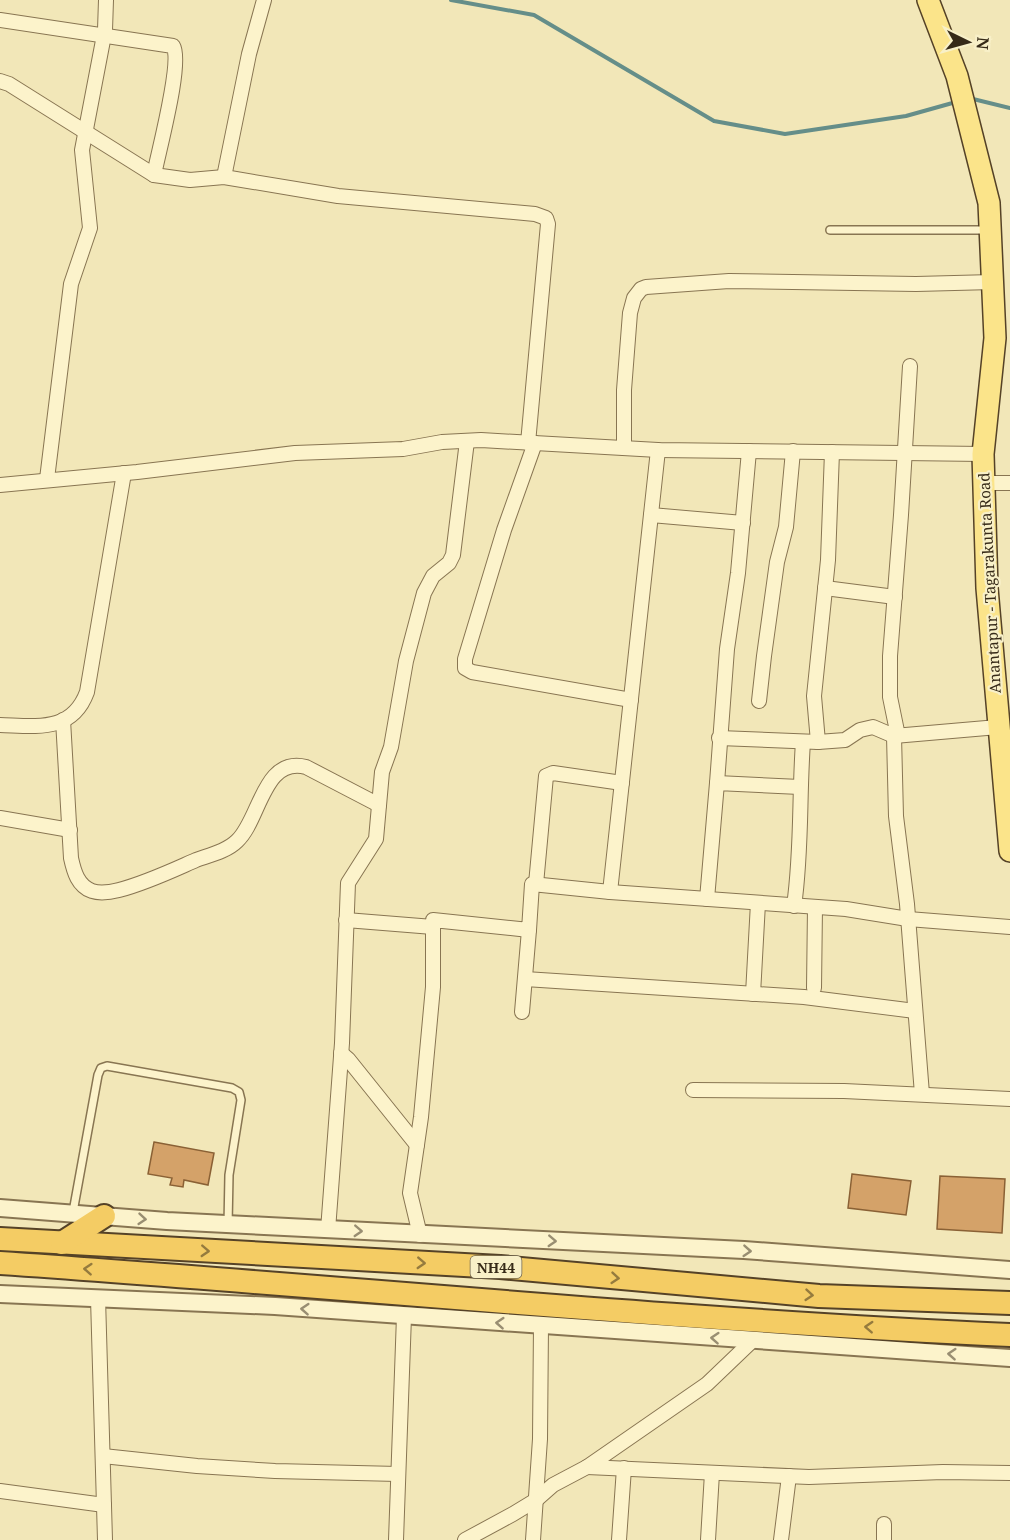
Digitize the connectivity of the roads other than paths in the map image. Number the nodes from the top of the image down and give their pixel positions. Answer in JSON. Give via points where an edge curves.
{"nodes":[{"id":1,"x":106,"y":0,"type":"edge"},
{"id":2,"x":264,"y":0,"type":"edge"},
{"id":3,"x":928,"y":0,"type":"edge"},
{"id":4,"x":0,"y":20,"type":"edge"},
{"id":5,"x":104,"y":36,"type":"junction"},
{"id":6,"x":0,"y":81,"type":"edge"},
{"id":7,"x":84,"y":133,"type":"junction"},
{"id":8,"x":154,"y":175,"type":"junction"},
{"id":9,"x":224,"y":177,"type":"junction"},
{"id":10,"x":830,"y":230,"type":"dead end"},
{"id":11,"x":991,"y":230,"type":"junction"},
{"id":12,"x":993,"y":282,"type":"junction"},
{"id":13,"x":1002,"y":310,"type":"edge"},
{"id":14,"x":910,"y":366,"type":"dead end"},
{"id":15,"x":468,"y":441,"type":"junction"},
{"id":16,"x":531,"y":443,"type":"junction"},
{"id":17,"x":624,"y":448,"type":"junction"},
{"id":18,"x":658,"y":450,"type":"junction"},
{"id":19,"x":749,"y":451,"type":"junction"},
{"id":20,"x":793,"y":451,"type":"junction"},
{"id":21,"x":832,"y":452,"type":"junction"},
{"id":22,"x":905,"y":452,"type":"junction"},
{"id":23,"x":983,"y":454,"type":"junction"},
{"id":24,"x":124,"y":473,"type":"junction"},
{"id":25,"x":47,"y":479,"type":"junction"},
{"id":26,"x":984,"y":483,"type":"junction"},
{"id":27,"x":1010,"y":483,"type":"edge"},
{"id":28,"x":0,"y":484,"type":"edge"},
{"id":29,"x":651,"y":514,"type":"junction"},
{"id":30,"x":743,"y":522,"type":"junction"},
{"id":31,"x":825,"y":588,"type":"junction"},
{"id":32,"x":895,"y":597,"type":"junction"},
{"id":33,"x":632,"y":700,"type":"junction"},
{"id":34,"x":759,"y":701,"type":"dead end"},
{"id":35,"x":63,"y":720,"type":"junction"},
{"id":36,"x":0,"y":724,"type":"edge"},
{"id":37,"x":896,"y":736,"type":"junction"},
{"id":38,"x":1002,"y":736,"type":"edge"},
{"id":39,"x":719,"y":738,"type":"junction"},
{"id":40,"x":803,"y":742,"type":"junction"},
{"id":41,"x":818,"y":742,"type":"junction"},
{"id":42,"x":622,"y":783,"type":"junction"},
{"id":43,"x":717,"y":783,"type":"junction"},
{"id":44,"x":800,"y":787,"type":"junction"},
{"id":45,"x":379,"y":805,"type":"junction"},
{"id":46,"x":0,"y":818,"type":"edge"},
{"id":47,"x":1009,"y":821,"type":"edge"},
{"id":48,"x":70,"y":830,"type":"junction"},
{"id":49,"x":1010,"y":851,"type":"edge"},
{"id":50,"x":536,"y":884,"type":"junction"},
{"id":51,"x":610,"y":892,"type":"junction"},
{"id":52,"x":707,"y":899,"type":"junction"},
{"id":53,"x":758,"y":903,"type":"junction"},
{"id":54,"x":795,"y":906,"type":"junction"},
{"id":55,"x":815,"y":907,"type":"junction"},
{"id":56,"x":908,"y":919,"type":"junction"},
{"id":57,"x":346,"y":920,"type":"junction"},
{"id":58,"x":433,"y":927,"type":"junction"},
{"id":59,"x":1010,"y":927,"type":"edge"},
{"id":60,"x":529,"y":930,"type":"junction"},
{"id":61,"x":525,"y":980,"type":"junction"},
{"id":62,"x":814,"y":987,"type":"dead end"},
{"id":63,"x":753,"y":994,"type":"junction"},
{"id":64,"x":915,"y":1011,"type":"junction"},
{"id":65,"x":522,"y":1012,"type":"dead end"},
{"id":66,"x":341,"y":1053,"type":"junction"},
{"id":67,"x":693,"y":1090,"type":"dead end"},
{"id":68,"x":922,"y":1094,"type":"junction"},
{"id":69,"x":1010,"y":1099,"type":"edge"},
{"id":70,"x":417,"y":1145,"type":"junction"},
{"id":71,"x":0,"y":1208,"type":"edge"},
{"id":72,"x":72,"y":1214,"type":"junction"},
{"id":73,"x":105,"y":1216,"type":"junction"},
{"id":74,"x":228,"y":1225,"type":"junction"},
{"id":75,"x":328,"y":1230,"type":"junction"},
{"id":76,"x":420,"y":1235,"type":"junction"},
{"id":77,"x":0,"y":1239,"type":"edge"},
{"id":78,"x":62,"y":1243,"type":"junction"},
{"id":79,"x":0,"y":1263,"type":"edge"},
{"id":80,"x":1010,"y":1270,"type":"edge"},
{"id":81,"x":0,"y":1294,"type":"edge"},
{"id":82,"x":98,"y":1298,"type":"junction"},
{"id":83,"x":1001,"y":1303,"type":"edge"},
{"id":84,"x":404,"y":1316,"type":"junction"},
{"id":85,"x":541,"y":1325,"type":"junction"},
{"id":86,"x":1000,"y":1334,"type":"edge"},
{"id":87,"x":752,"y":1341,"type":"junction"},
{"id":88,"x":1010,"y":1358,"type":"edge"},
{"id":89,"x":103,"y":1456,"type":"junction"},
{"id":90,"x":587,"y":1467,"type":"junction"},
{"id":91,"x":624,"y":1468,"type":"junction"},
{"id":92,"x":712,"y":1473,"type":"junction"},
{"id":93,"x":1010,"y":1473,"type":"edge"},
{"id":94,"x":398,"y":1474,"type":"junction"},
{"id":95,"x":789,"y":1476,"type":"junction"},
{"id":96,"x":0,"y":1491,"type":"edge"},
{"id":97,"x":536,"y":1500,"type":"junction"},
{"id":98,"x":104,"y":1505,"type":"junction"},
{"id":99,"x":884,"y":1524,"type":"dead end"},
{"id":100,"x":105,"y":1540,"type":"edge"},
{"id":101,"x":396,"y":1540,"type":"edge"},
{"id":102,"x":465,"y":1540,"type":"edge"},
{"id":103,"x":533,"y":1540,"type":"edge"},
{"id":104,"x":619,"y":1540,"type":"edge"},
{"id":105,"x":708,"y":1540,"type":"edge"},
{"id":106,"x":781,"y":1540,"type":"edge"},
{"id":107,"x":884,"y":1540,"type":"edge"}],
"edges":[{"from":1,"to":5,"type":"street"},
{"from":2,"to":9,"type":"street"},
{"from":3,"to":11,"type":"main road","name":"Anantapur - Tagarakunta Road","via":[[957,76],[989,203]]},
{"from":4,"to":5,"type":"street"},
{"from":5,"to":7,"type":"street"},
{"from":5,"to":8,"type":"street","via":[[176,49],[173,88]]},
{"from":6,"to":7,"type":"street"},
{"from":7,"to":8,"type":"street"},
{"from":7,"to":25,"type":"street","via":[[90,228],[71,284]]},
{"from":8,"to":9,"type":"street","via":[[190,180]]},
{"from":9,"to":16,"type":"street","via":[[338,196],[546,218]]},
{"from":10,"to":11,"type":"lane"},
{"from":11,"to":12,"type":"main road","name":"Anantapur - Tagarakunta Road"},
{"from":12,"to":13,"type":"main road","name":"Anantapur - Tagarakunta Road"},
{"from":12,"to":17,"type":"street","via":[[729,281],[641,289],[633,298],[630,313]]},
{"from":13,"to":23,"type":"main road","name":"Anantapur - Tagarakunta Road","via":[[995,338]]},
{"from":14,"to":22,"type":"street"},
{"from":15,"to":16,"type":"street"},
{"from":15,"to":24,"type":"street","via":[[403,449],[295,453]]},
{"from":15,"to":45,"type":"street","via":[[453,555],[433,576],[424,593],[406,661],[391,747],[382,772]]},
{"from":16,"to":17,"type":"street"},
{"from":16,"to":33,"type":"street","via":[[465,668]]},
{"from":17,"to":18,"type":"street"},
{"from":18,"to":19,"type":"street"},
{"from":18,"to":29,"type":"street"},
{"from":19,"to":20,"type":"street"},
{"from":19,"to":30,"type":"street"},
{"from":20,"to":21,"type":"street"},
{"from":20,"to":34,"type":"street","via":[[786,527],[777,562]]},
{"from":21,"to":22,"type":"street"},
{"from":21,"to":31,"type":"street"},
{"from":22,"to":23,"type":"street"},
{"from":22,"to":32,"type":"street"},
{"from":23,"to":26,"type":"main road","name":"Anantapur - Tagarakunta Road"},
{"from":24,"to":25,"type":"street"},
{"from":24,"to":35,"type":"street","via":[[87,692],[78,710]]},
{"from":25,"to":28,"type":"street"},
{"from":26,"to":27,"type":"street"},
{"from":26,"to":38,"type":"main road","name":"Anantapur - Tagarakunta Road","via":[[987,588]]},
{"from":29,"to":30,"type":"street"},
{"from":29,"to":33,"type":"street"},
{"from":30,"to":39,"type":"street"},
{"from":31,"to":32,"type":"street"},
{"from":31,"to":41,"type":"street","via":[[814,696]]},
{"from":32,"to":37,"type":"street","via":[[890,690]]},
{"from":33,"to":42,"type":"street"},
{"from":35,"to":36,"type":"street","via":[[49,726]]},
{"from":35,"to":48,"type":"street"},
{"from":37,"to":38,"type":"street"},
{"from":37,"to":41,"type":"street","via":[[873,727],[845,740]]},
{"from":37,"to":56,"type":"street","via":[[896,816]]},
{"from":38,"to":47,"type":"main road","name":"Anantapur - Tagarakunta Road"},
{"from":39,"to":40,"type":"street"},
{"from":39,"to":43,"type":"street"},
{"from":40,"to":41,"type":"street"},
{"from":40,"to":44,"type":"street"},
{"from":42,"to":50,"type":"street","via":[[553,773],[546,776]]},
{"from":42,"to":51,"type":"street"},
{"from":43,"to":44,"type":"street"},
{"from":43,"to":52,"type":"street"},
{"from":44,"to":54,"type":"street"},
{"from":45,"to":48,"type":"street","via":[[306,767],[287,767],[273,778],[235,844],[143,882],[107,892],[93,891],[78,879],[71,858]]},
{"from":45,"to":57,"type":"street","via":[[375,844],[348,884]]},
{"from":46,"to":48,"type":"street"},
{"from":47,"to":49,"type":"main road","name":"Anantapur - Tagarakunta Road"},
{"from":50,"to":51,"type":"street"},
{"from":50,"to":60,"type":"street","via":[[532,884]]},
{"from":51,"to":52,"type":"street"},
{"from":52,"to":53,"type":"street"},
{"from":53,"to":54,"type":"street"},
{"from":53,"to":63,"type":"street"},
{"from":54,"to":55,"type":"street"},
{"from":55,"to":56,"type":"street"},
{"from":55,"to":62,"type":"street"},
{"from":56,"to":59,"type":"street"},
{"from":56,"to":64,"type":"street"},
{"from":57,"to":58,"type":"street"},
{"from":57,"to":66,"type":"street"},
{"from":58,"to":60,"type":"street","via":[[433,920]]},
{"from":58,"to":70,"type":"street","via":[[433,987]]},
{"from":60,"to":61,"type":"street"},
{"from":61,"to":63,"type":"street"},
{"from":61,"to":65,"type":"street"},
{"from":63,"to":64,"type":"street"},
{"from":64,"to":68,"type":"street"},
{"from":66,"to":70,"type":"street"},
{"from":66,"to":75,"type":"street"},
{"from":67,"to":68,"type":"street"},
{"from":68,"to":69,"type":"street"},
{"from":70,"to":76,"type":"street","via":[[411,1193]]},
{"from":71,"to":72,"type":"street"},
{"from":72,"to":73,"type":"street"},
{"from":72,"to":74,"type":"lane","via":[[98,1075],[101,1068],[108,1066],[239,1092]]},
{"from":73,"to":74,"type":"street","one_way":true},
{"from":73,"to":78,"type":"highway"},
{"from":74,"to":75,"type":"street"},
{"from":75,"to":76,"type":"street","one_way":true},
{"from":76,"to":80,"type":"street","one_way":true,"via":[[744,1250]]},
{"from":77,"to":78,"type":"highway","number":"NH44"},
{"from":78,"to":83,"type":"highway","number":"NH44","one_way":true,"via":[[500,1267],[819,1296]]},
{"from":86,"to":79,"type":"highway","number":"NH44","one_way":true,"via":[[500,1303]]},
{"from":81,"to":82,"type":"street"},
{"from":84,"to":82,"type":"street","one_way":true},
{"from":82,"to":89,"type":"street"},
{"from":85,"to":84,"type":"street","one_way":true},
{"from":84,"to":94,"type":"street"},
{"from":87,"to":85,"type":"street","one_way":true},
{"from":85,"to":97,"type":"street"},
{"from":88,"to":87,"type":"street","one_way":true},
{"from":87,"to":90,"type":"street","via":[[707,1384]]},
{"from":89,"to":94,"type":"street","via":[[275,1471]]},
{"from":89,"to":98,"type":"street"},
{"from":90,"to":91,"type":"street"},
{"from":90,"to":97,"type":"street","via":[[553,1485]]},
{"from":91,"to":92,"type":"street"},
{"from":91,"to":104,"type":"street"},
{"from":92,"to":95,"type":"street"},
{"from":92,"to":105,"type":"street"},
{"from":93,"to":95,"type":"street"},
{"from":94,"to":101,"type":"street"},
{"from":95,"to":106,"type":"street"},
{"from":96,"to":98,"type":"street"},
{"from":97,"to":102,"type":"street"},
{"from":97,"to":103,"type":"street"},
{"from":98,"to":100,"type":"street"},
{"from":99,"to":107,"type":"street"}]}
